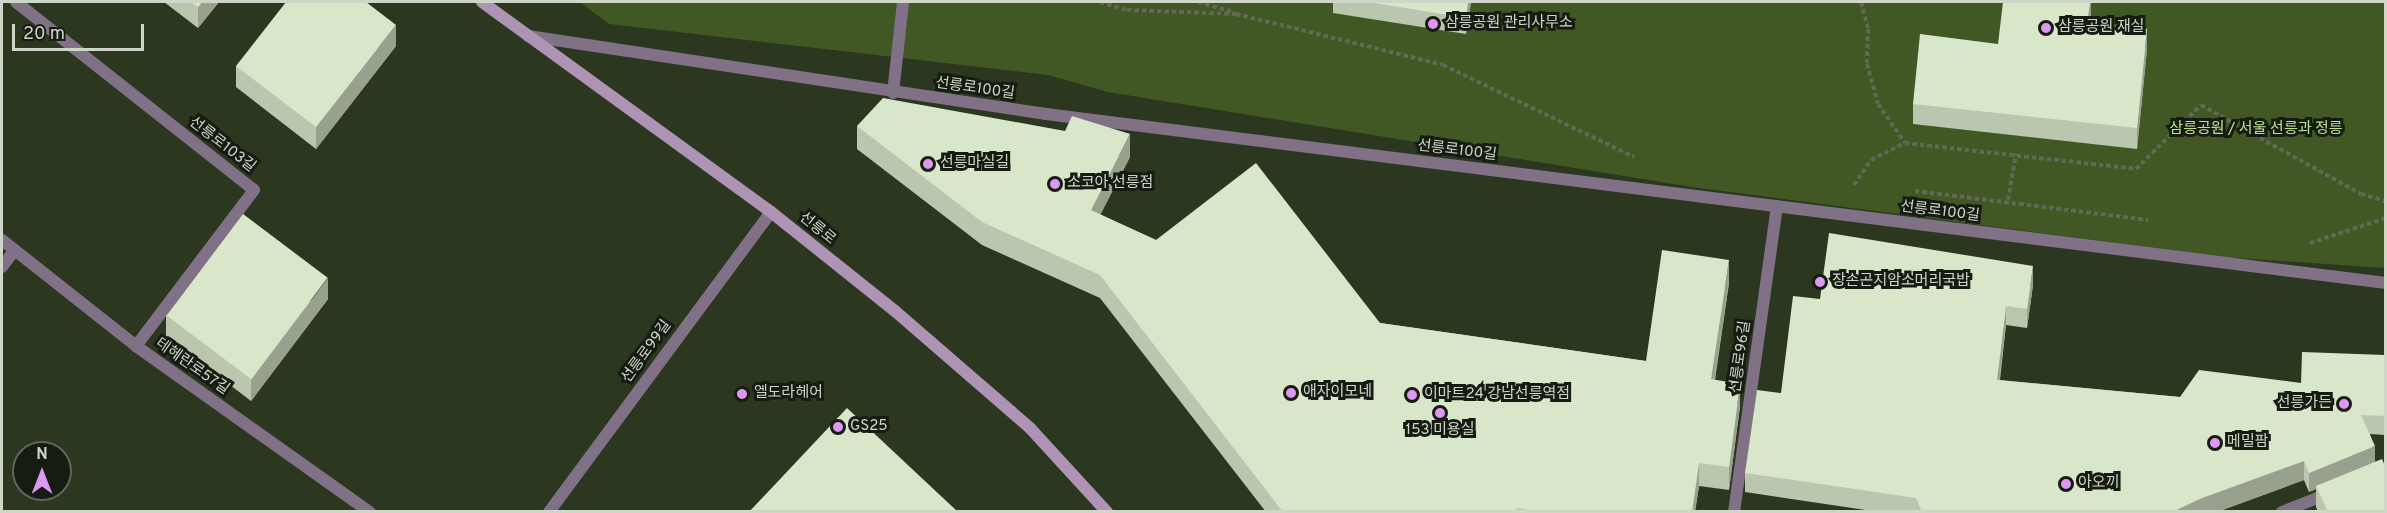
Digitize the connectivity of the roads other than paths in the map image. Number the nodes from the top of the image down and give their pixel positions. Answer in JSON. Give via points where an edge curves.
{"nodes":[{"id":1,"x":16,"y":2,"type":"edge"},
{"id":2,"x":482,"y":2,"type":"edge"},
{"id":3,"x":903,"y":2,"type":"edge"},
{"id":4,"x":527,"y":36,"type":"junction"},
{"id":5,"x":893,"y":93,"type":"junction"},
{"id":6,"x":1777,"y":206,"type":"junction"},
{"id":7,"x":771,"y":212,"type":"junction"},
{"id":8,"x":2,"y":240,"type":"edge"},
{"id":9,"x":15,"y":250,"type":"junction"},
{"id":10,"x":2,"y":267,"type":"edge"},
{"id":11,"x":2385,"y":283,"type":"edge"},
{"id":12,"x":136,"y":346,"type":"junction"},
{"id":13,"x":2344,"y":486,"type":"edge"},
{"id":14,"x":370,"y":512,"type":"edge"},
{"id":15,"x":549,"y":512,"type":"edge"},
{"id":16,"x":1107,"y":512,"type":"edge"},
{"id":17,"x":1734,"y":512,"type":"edge"},
{"id":18,"x":2282,"y":512,"type":"edge"}],
"edges":[{"from":1,"to":12,"type":"street","name":"선릉로103길","via":[[254,190]]},
{"from":2,"to":4,"type":"main road","name":"선릉로"},
{"from":3,"to":5,"type":"street"},
{"from":4,"to":5,"type":"street","name":"선릉로100길"},
{"from":4,"to":7,"type":"main road","name":"선릉로"},
{"from":5,"to":6,"type":"street","name":"선릉로100길"},
{"from":6,"to":11,"type":"street","name":"선릉로100길"},
{"from":6,"to":17,"type":"street","name":"선릉로96길"},
{"from":7,"to":15,"type":"street","name":"선릉로99길"},
{"from":7,"to":16,"type":"main road","name":"선릉로","via":[[968,372]]},
{"from":8,"to":9,"type":"street","name":"테헤란로57길"},
{"from":9,"to":10,"type":"street"},
{"from":9,"to":12,"type":"street","name":"테헤란로57길"},
{"from":12,"to":14,"type":"street","name":"테헤란로57길"},
{"from":13,"to":18,"type":"street"}]}
